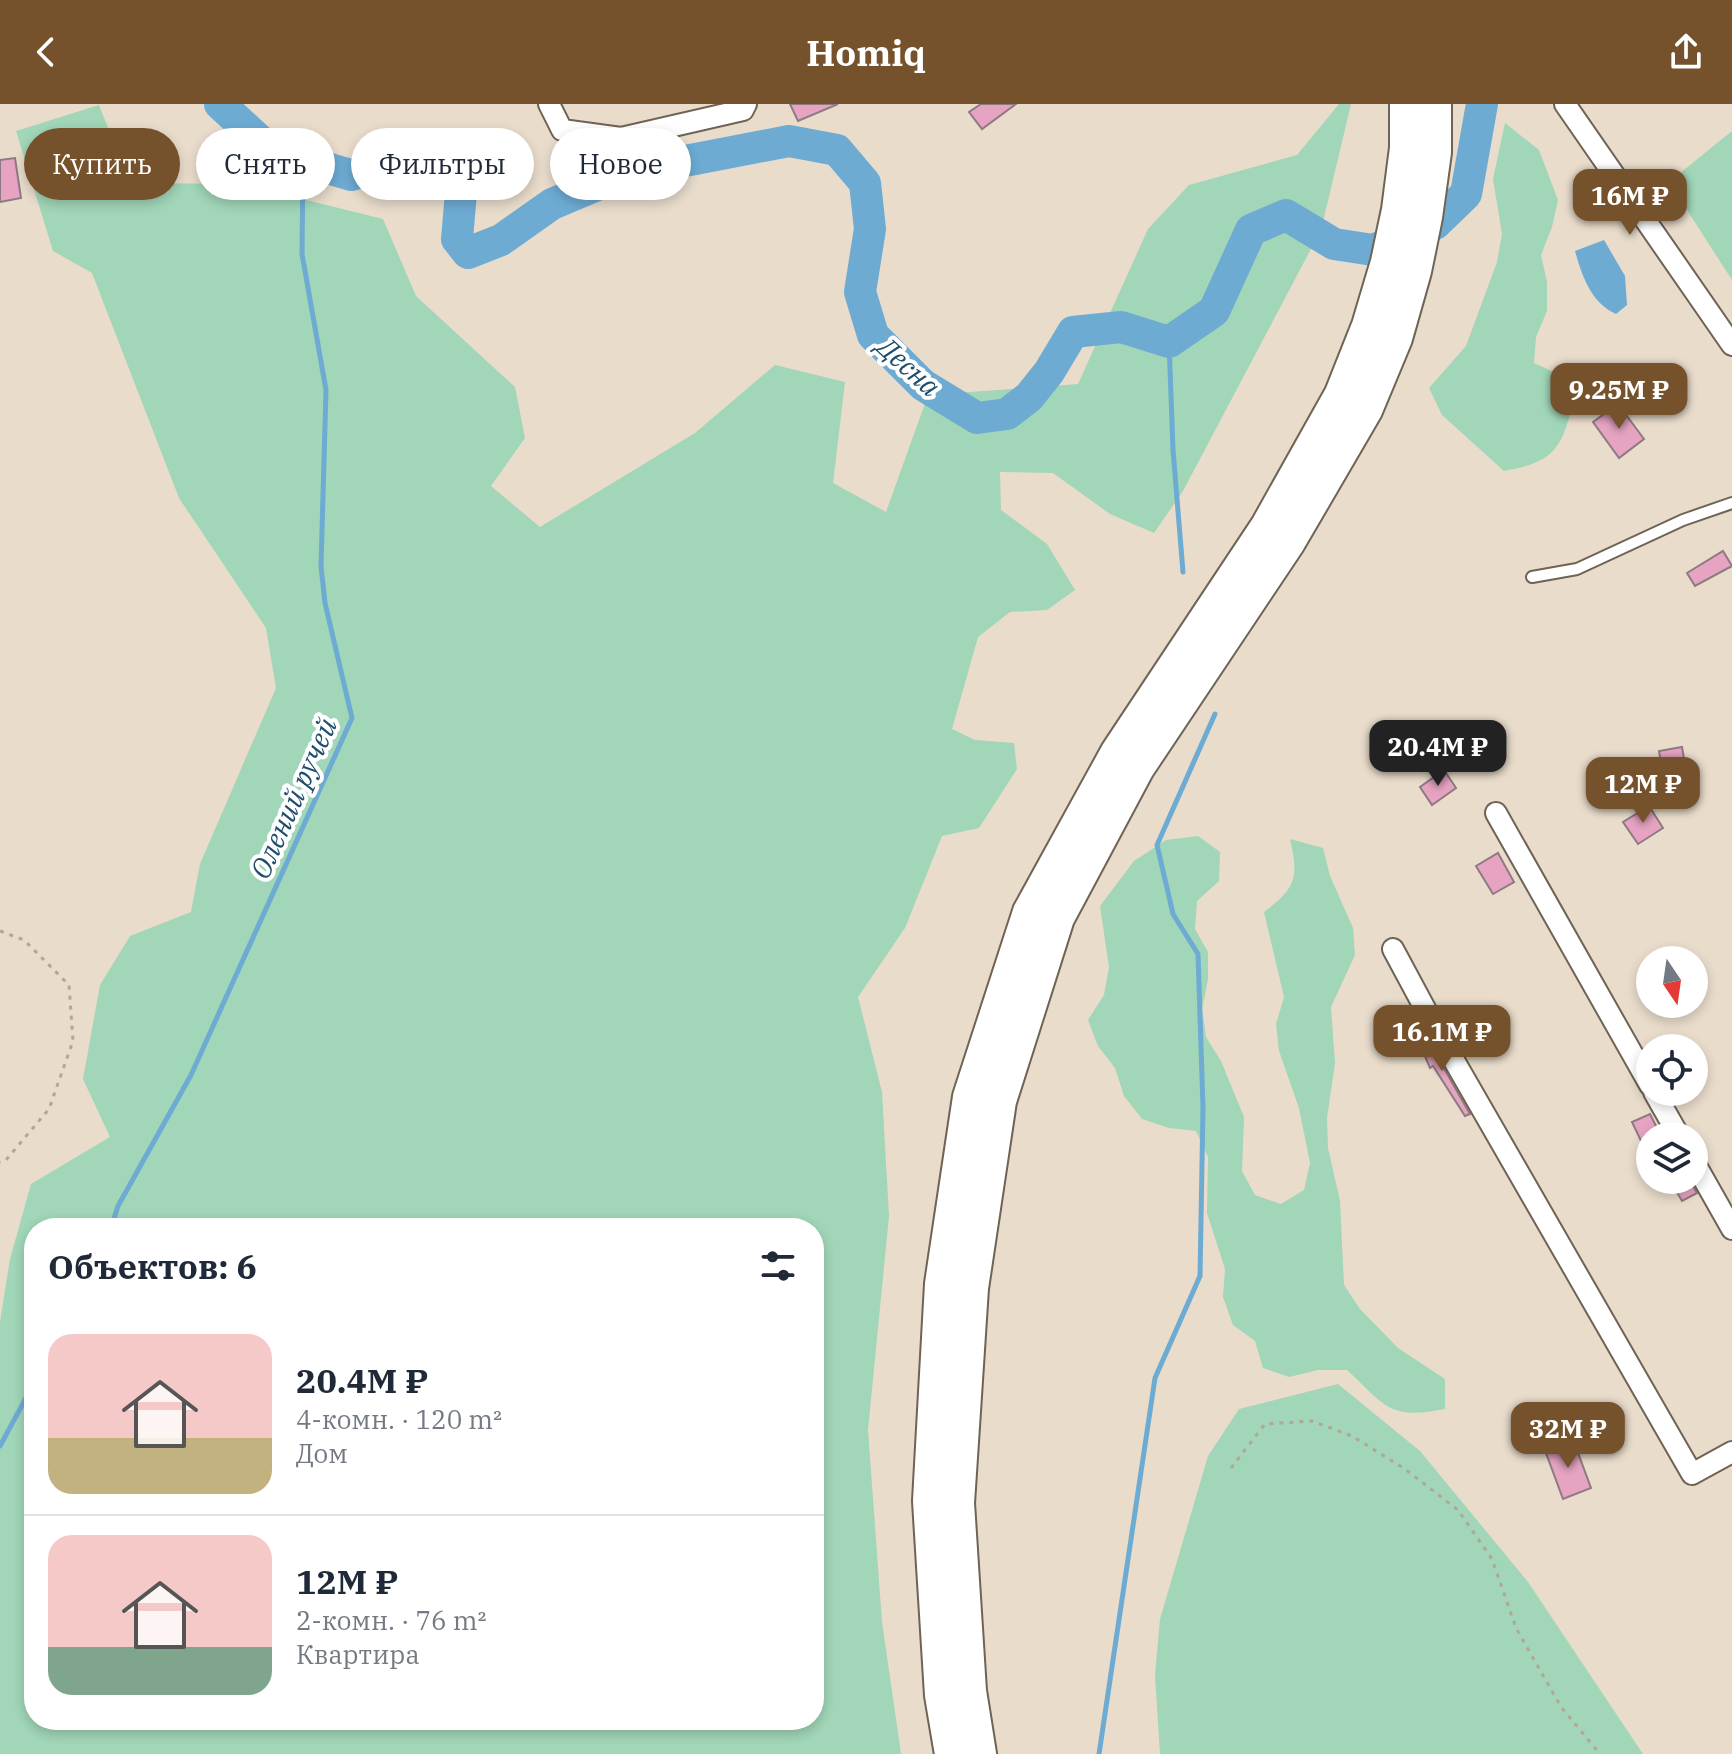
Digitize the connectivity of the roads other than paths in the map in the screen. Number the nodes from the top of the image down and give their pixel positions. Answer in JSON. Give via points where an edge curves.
{"nodes":[{"id":1,"x":549,"y":104,"type":"edge"},
{"id":2,"x":746,"y":104,"type":"edge"},
{"id":3,"x":1406,"y":104,"type":"edge"},
{"id":4,"x":1435,"y":104,"type":"edge"},
{"id":5,"x":1565,"y":104,"type":"edge"},
{"id":6,"x":1732,"y":345,"type":"edge"},
{"id":7,"x":1354,"y":402,"type":"junction"},
{"id":8,"x":1732,"y":503,"type":"edge"},
{"id":9,"x":1532,"y":577,"type":"dead end"},
{"id":10,"x":1496,"y":813,"type":"dead end"},
{"id":11,"x":1393,"y":949,"type":"dead end"},
{"id":12,"x":1636,"y":1060,"type":"edge"},
{"id":13,"x":1708,"y":1187,"type":"edge"},
{"id":14,"x":1732,"y":1229,"type":"edge"},
{"id":15,"x":1732,"y":1452,"type":"edge"},
{"id":16,"x":951,"y":1754,"type":"edge"},
{"id":17,"x":980,"y":1754,"type":"edge"}],
"edges":[{"from":1,"to":2,"type":"street","via":[[562,130],[621,138],[743,110]]},
{"from":3,"to":7,"type":"highway","via":[[1398,210]]},
{"from":4,"to":7,"type":"highway","via":[[1435,152],[1415,271],[1396,338]]},
{"from":5,"to":6,"type":"street"},
{"from":7,"to":16,"type":"highway","via":[[1117,752],[1029,912],[969,1097],[941,1284],[929,1501],[941,1695]]},
{"from":7,"to":17,"type":"highway","via":[[1289,542],[1138,768],[1058,918],[1000,1101],[972,1288],[958,1503],[970,1691]]},
{"from":8,"to":9,"type":"lane","via":[[1577,569]]},
{"from":10,"to":12,"type":"street"},
{"from":11,"to":15,"type":"street","via":[[1692,1474]]},
{"from":13,"to":14,"type":"street"}]}
